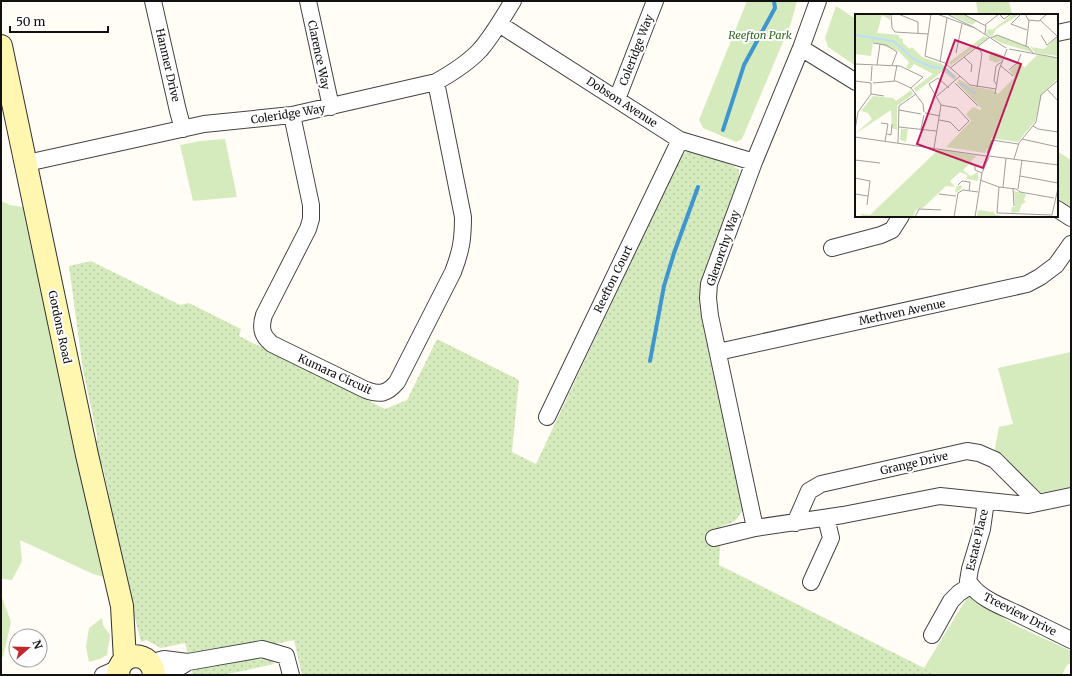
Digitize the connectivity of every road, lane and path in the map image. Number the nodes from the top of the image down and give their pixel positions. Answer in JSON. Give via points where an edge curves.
{"nodes":[{"id":1,"x":153,"y":1,"type":"edge"},
{"id":2,"x":308,"y":1,"type":"edge"},
{"id":3,"x":513,"y":1,"type":"edge"},
{"id":4,"x":655,"y":1,"type":"edge"},
{"id":5,"x":818,"y":1,"type":"edge"},
{"id":6,"x":499,"y":24,"type":"junction"},
{"id":7,"x":1071,"y":30,"type":"edge"},
{"id":8,"x":1058,"y":33,"type":"edge"},
{"id":9,"x":1,"y":46,"type":"edge"},
{"id":10,"x":801,"y":48,"type":"junction"},
{"id":11,"x":855,"y":81,"type":"edge"},
{"id":12,"x":436,"y":82,"type":"junction"},
{"id":13,"x":617,"y":99,"type":"junction"},
{"id":14,"x":331,"y":107,"type":"junction"},
{"id":15,"x":292,"y":115,"type":"junction"},
{"id":16,"x":183,"y":129,"type":"junction"},
{"id":17,"x":680,"y":140,"type":"junction"},
{"id":18,"x":754,"y":162,"type":"junction"},
{"id":19,"x":27,"y":164,"type":"junction"},
{"id":20,"x":1058,"y":210,"type":"edge"},
{"id":21,"x":899,"y":217,"type":"edge"},
{"id":22,"x":1071,"y":218,"type":"edge"},
{"id":23,"x":1071,"y":244,"type":"edge"},
{"id":24,"x":832,"y":248,"type":"dead end"},
{"id":25,"x":718,"y":352,"type":"junction"},
{"id":26,"x":547,"y":417,"type":"dead end"},
{"id":27,"x":1071,"y":496,"type":"edge"},
{"id":28,"x":986,"y":501,"type":"junction"},
{"id":29,"x":1038,"y":502,"type":"junction"},
{"id":30,"x":826,"y":518,"type":"junction"},
{"id":31,"x":795,"y":523,"type":"junction"},
{"id":32,"x":755,"y":528,"type":"junction"},
{"id":33,"x":714,"y":538,"type":"dead end"},
{"id":34,"x":811,"y":582,"type":"dead end"},
{"id":35,"x":971,"y":585,"type":"junction"},
{"id":36,"x":932,"y":635,"type":"dead end"},
{"id":37,"x":1071,"y":640,"type":"edge"},
{"id":38,"x":135,"y":669,"type":"edge"},
{"id":39,"x":291,"y":675,"type":"edge"}],
"edges":[{"from":1,"to":16,"type":"street","name":"Hanmer Drive"},
{"from":2,"to":14,"type":"street","name":"Clarence Way"},
{"from":3,"to":6,"type":"street","name":"Coleridge Way"},
{"from":4,"to":13,"type":"street","name":"Coleridge Way"},
{"from":5,"to":10,"type":"street","name":"Glenorchy Way"},
{"from":6,"to":12,"type":"street","name":"Coleridge Way","via":[[481,50],[468,62]]},
{"from":6,"to":13,"type":"street","name":"Dobson Avenue"},
{"from":7,"to":8,"type":"street"},
{"from":9,"to":19,"type":"street","name":"Gordons Road"},
{"from":10,"to":11,"type":"street"},
{"from":10,"to":18,"type":"street","name":"Glenorchy Way"},
{"from":12,"to":14,"type":"street","name":"Coleridge Way"},
{"from":12,"to":15,"type":"street","name":"Kumara Circuit","via":[[463,218],[463,239],[453,272],[397,382],[391,390],[383,393],[366,390],[272,344],[262,332],[264,315],[311,219],[311,205]]},
{"from":13,"to":17,"type":"street","name":"Dobson Avenue"},
{"from":14,"to":15,"type":"street","name":"Coleridge Way"},
{"from":15,"to":16,"type":"street","name":"Coleridge Way","via":[[204,124]]},
{"from":16,"to":19,"type":"street","name":"Coleridge Way"},
{"from":17,"to":18,"type":"street","name":"Dobson Avenue"},
{"from":17,"to":26,"type":"street","name":"Reefton Court"},
{"from":18,"to":25,"type":"street","name":"Glenorchy Way","via":[[709,284],[710,316]]},
{"from":19,"to":38,"type":"street","name":"Gordons Road","via":[[87,455]]},
{"from":20,"to":22,"type":"street"},
{"from":21,"to":24,"type":"street","via":[[892,230]]},
{"from":23,"to":25,"type":"street","name":"Methven Avenue","via":[[1056,265],[1027,284]]},
{"from":25,"to":32,"type":"street","name":"Glenorchy Way"},
{"from":27,"to":29,"type":"street"},
{"from":28,"to":29,"type":"street","via":[[1028,505]]},
{"from":28,"to":30,"type":"street","via":[[940,496]]},
{"from":28,"to":35,"type":"street","name":"Estate Place","via":[[982,529],[970,569],[968,582]]},
{"from":29,"to":31,"type":"street","name":"Grange Drive","via":[[995,460],[967,451],[822,484],[809,491]]},
{"from":30,"to":31,"type":"street"},
{"from":30,"to":34,"type":"street","via":[[831,538]]},
{"from":31,"to":32,"type":"street"},
{"from":32,"to":33,"type":"street"},
{"from":35,"to":36,"type":"street","name":"Estate Place","via":[[951,601]]},
{"from":35,"to":37,"type":"street","name":"Treeview Drive","via":[[998,604]]},
{"from":38,"to":39,"type":"street","via":[[164,660],[188,662],[262,649],[286,656]]}]}
